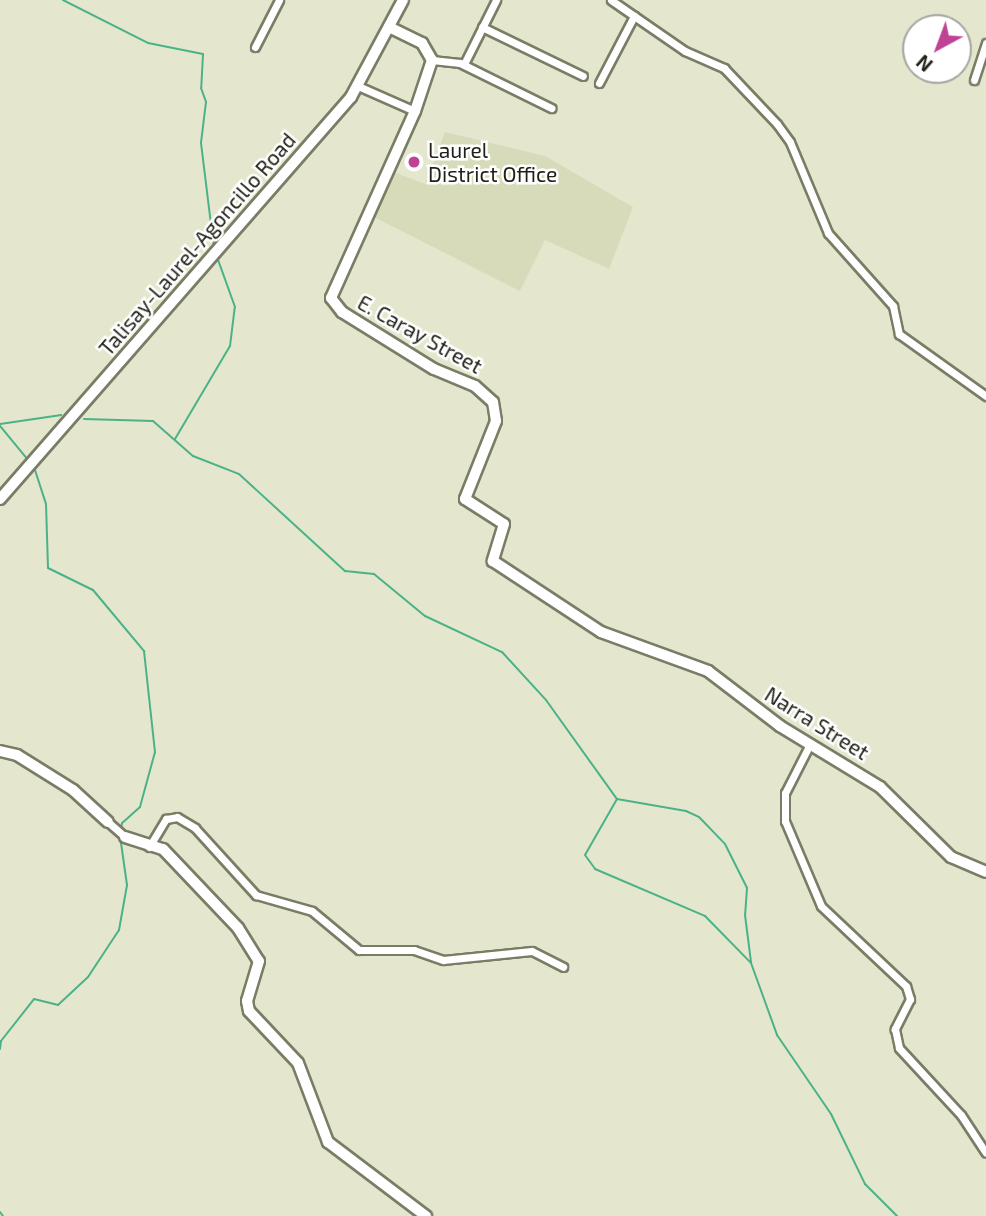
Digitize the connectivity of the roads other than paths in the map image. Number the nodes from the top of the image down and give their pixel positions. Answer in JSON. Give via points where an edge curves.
{"nodes":[{"id":1,"x":279,"y":0,"type":"edge"},
{"id":2,"x":403,"y":0,"type":"edge"},
{"id":3,"x":496,"y":0,"type":"edge"},
{"id":4,"x":611,"y":0,"type":"edge"},
{"id":5,"x":634,"y":16,"type":"junction"},
{"id":6,"x":389,"y":27,"type":"junction"},
{"id":7,"x":482,"y":27,"type":"junction"},
{"id":8,"x":986,"y":43,"type":"edge"},
{"id":9,"x":255,"y":47,"type":"dead end"},
{"id":10,"x":432,"y":60,"type":"junction"},
{"id":11,"x":464,"y":64,"type":"junction"},
{"id":12,"x":583,"y":76,"type":"dead end"},
{"id":13,"x":974,"y":80,"type":"dead end"},
{"id":14,"x":599,"y":83,"type":"dead end"},
{"id":15,"x":358,"y":86,"type":"junction"},
{"id":16,"x":551,"y":108,"type":"dead end"},
{"id":17,"x":415,"y":111,"type":"junction"},
{"id":18,"x":986,"y":396,"type":"edge"},
{"id":19,"x":0,"y":499,"type":"edge"},
{"id":20,"x":610,"y":636,"type":"joint"},
{"id":21,"x":810,"y":744,"type":"junction"},
{"id":22,"x":0,"y":751,"type":"edge"},
{"id":23,"x":108,"y":822,"type":"joint"},
{"id":24,"x":125,"y":837,"type":"joint"},
{"id":25,"x":149,"y":847,"type":"junction"},
{"id":26,"x":986,"y":872,"type":"edge"},
{"id":27,"x":563,"y":967,"type":"dead end"},
{"id":28,"x":986,"y":1153,"type":"edge"},
{"id":29,"x":426,"y":1216,"type":"edge"}],
"edges":[{"from":1,"to":9,"type":"street"},
{"from":2,"to":6,"type":"street","name":"Talisay-Laurel-Agoncillo Road"},
{"from":3,"to":7,"type":"street"},
{"from":4,"to":5,"type":"street"},
{"from":5,"to":14,"type":"street"},
{"from":5,"to":18,"type":"street","via":[[685,51],[724,68],[777,124],[790,142],[828,233],[893,306],[899,334]]},
{"from":6,"to":10,"type":"street","via":[[422,43]]},
{"from":6,"to":15,"type":"street","name":"Talisay-Laurel-Agoncillo Road"},
{"from":7,"to":11,"type":"street"},
{"from":7,"to":12,"type":"street"},
{"from":8,"to":13,"type":"street"},
{"from":10,"to":11,"type":"street"},
{"from":10,"to":17,"type":"street"},
{"from":11,"to":16,"type":"street"},
{"from":15,"to":17,"type":"street"},
{"from":15,"to":19,"type":"street","name":"Talisay-Laurel-Agoncillo Road"},
{"from":17,"to":20,"type":"street","name":"E. Caray Street","via":[[342,265],[332,303],[434,369],[475,386],[493,402],[496,421],[465,499],[504,524],[493,561]]},
{"from":20,"to":21,"type":"street","name":"Narra Street","via":[[695,663]]},
{"from":21,"to":26,"type":"street","name":"Narra Street","via":[[880,787],[951,857]]},
{"from":21,"to":28,"type":"street","via":[[785,793],[785,821],[821,906],[906,986],[910,999],[895,1029],[899,1048],[961,1115]]},
{"from":22,"to":23,"type":"street","via":[[18,755],[54,778]]},
{"from":23,"to":24,"type":"street"},
{"from":24,"to":25,"type":"street"},
{"from":25,"to":27,"type":"street","via":[[166,819],[177,817],[195,828],[256,895],[312,911],[359,950],[414,950],[443,960],[533,951]]},
{"from":25,"to":29,"type":"street","via":[[163,849],[184,869],[255,951],[260,970],[247,1001],[249,1011],[298,1063],[328,1142]]}]}
